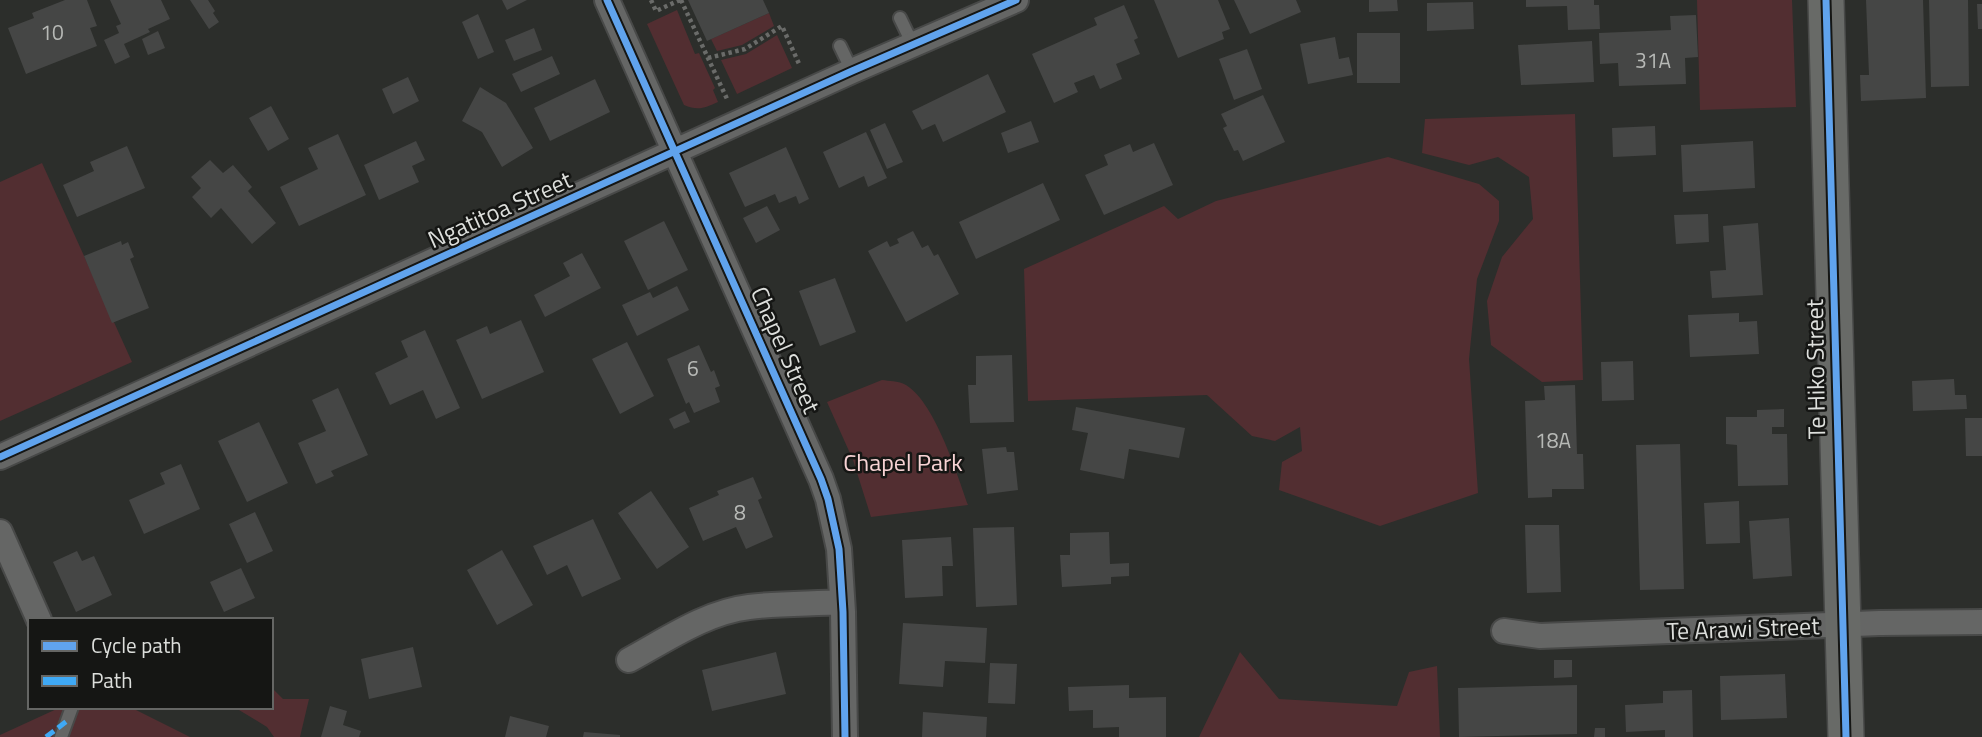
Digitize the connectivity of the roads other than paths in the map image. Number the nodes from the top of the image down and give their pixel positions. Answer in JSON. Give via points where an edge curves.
{"nodes":[{"id":1,"x":607,"y":0,"type":"edge"},
{"id":2,"x":1016,"y":0,"type":"edge"},
{"id":3,"x":1826,"y":0,"type":"edge"},
{"id":4,"x":900,"y":18,"type":"dead end"},
{"id":5,"x":913,"y":45,"type":"junction"},
{"id":6,"x":840,"y":46,"type":"dead end"},
{"id":7,"x":852,"y":71,"type":"junction"},
{"id":8,"x":676,"y":152,"type":"junction"},
{"id":9,"x":0,"y":457,"type":"edge"},
{"id":10,"x":0,"y":532,"type":"edge"},
{"id":11,"x":842,"y":602,"type":"junction"},
{"id":12,"x":39,"y":618,"type":"edge"},
{"id":13,"x":1982,"y":622,"type":"edge"},
{"id":14,"x":1842,"y":625,"type":"junction"},
{"id":15,"x":1503,"y":631,"type":"dead end"},
{"id":16,"x":629,"y":660,"type":"dead end"},
{"id":17,"x":71,"y":709,"type":"edge"},
{"id":18,"x":61,"y":737,"type":"edge"},
{"id":19,"x":845,"y":737,"type":"edge"},
{"id":20,"x":1846,"y":737,"type":"edge"}],
"edges":[{"from":1,"to":8,"type":"street","name":"Chapel Street"},
{"from":2,"to":5,"type":"street","name":"Ngatitoa Street"},
{"from":3,"to":14,"type":"street","name":"Te Hiko Street"},
{"from":4,"to":5,"type":"lane"},
{"from":5,"to":7,"type":"street","name":"Ngatitoa Street"},
{"from":6,"to":7,"type":"lane"},
{"from":7,"to":8,"type":"street","name":"Ngatitoa Street"},
{"from":8,"to":9,"type":"street","name":"Ngatitoa Street"},
{"from":8,"to":11,"type":"street","name":"Chapel Street","via":[[821,479],[839,549]]},
{"from":10,"to":12,"type":"street"},
{"from":11,"to":16,"type":"street","via":[[747,607],[723,613]]},
{"from":11,"to":19,"type":"street","name":"Chapel Street"},
{"from":13,"to":14,"type":"street","name":"Te Arawi Street"},
{"from":14,"to":15,"type":"street","name":"Te Arawi Street","via":[[1540,636]]},
{"from":14,"to":20,"type":"street","name":"Te Hiko Street"},
{"from":17,"to":18,"type":"lane"}]}
